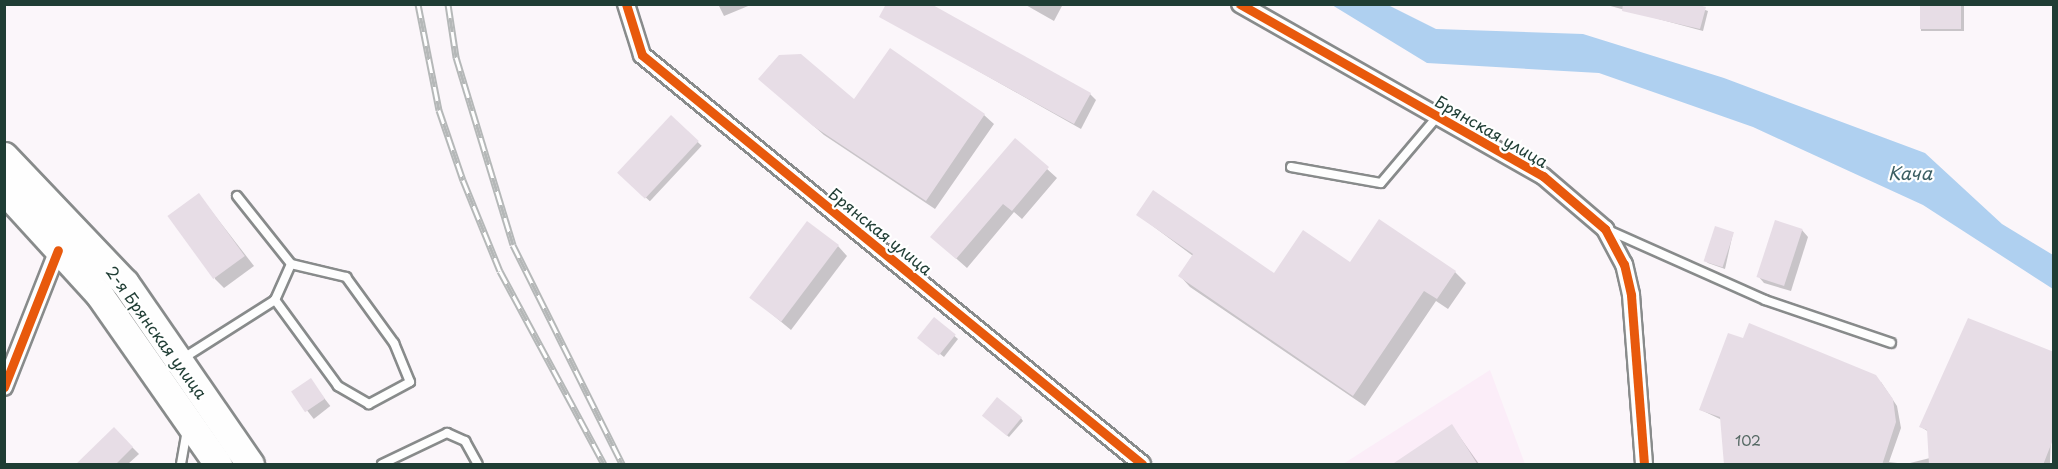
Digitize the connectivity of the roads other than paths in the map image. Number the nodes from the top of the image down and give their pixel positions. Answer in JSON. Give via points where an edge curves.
{"nodes":[{"id":1,"x":626,"y":4,"type":"edge"},
{"id":2,"x":1240,"y":4,"type":"edge"},
{"id":3,"x":1437,"y":117,"type":"junction"},
{"id":4,"x":4,"y":156,"type":"edge"},
{"id":5,"x":1291,"y":167,"type":"dead end"},
{"id":6,"x":4,"y":190,"type":"edge"},
{"id":7,"x":237,"y":196,"type":"dead end"},
{"id":8,"x":1605,"y":229,"type":"junction"},
{"id":9,"x":58,"y":250,"type":"junction"},
{"id":10,"x":291,"y":264,"type":"junction"},
{"id":11,"x":275,"y":300,"type":"junction"},
{"id":12,"x":1891,"y":344,"type":"dead end"},
{"id":13,"x":10,"y":358,"type":"edge"},
{"id":14,"x":179,"y":361,"type":"junction"},
{"id":15,"x":4,"y":387,"type":"edge"},
{"id":16,"x":189,"y":422,"type":"junction"},
{"id":17,"x":181,"y":465,"type":"edge"},
{"id":18,"x":218,"y":465,"type":"edge"},
{"id":19,"x":250,"y":465,"type":"edge"},
{"id":20,"x":382,"y":465,"type":"edge"},
{"id":21,"x":478,"y":465,"type":"edge"},
{"id":22,"x":1142,"y":465,"type":"edge"},
{"id":23,"x":1644,"y":465,"type":"edge"}],
"edges":[{"from":1,"to":22,"type":"street","name":"Брянская улица","via":[[642,55]]},
{"from":2,"to":3,"type":"street","name":"Брянская улица"},
{"from":3,"to":5,"type":"lane","via":[[1381,183]]},
{"from":3,"to":8,"type":"street","name":"Брянская улица","via":[[1543,176]]},
{"from":4,"to":14,"type":"main road","name":"2-я Брянская улица","via":[[125,283]]},
{"from":6,"to":9,"type":"main road","name":"2-я Брянская улица"},
{"from":7,"to":10,"type":"lane"},
{"from":8,"to":12,"type":"lane","via":[[1766,300]]},
{"from":8,"to":23,"type":"street","name":"Брянская улица","via":[[1624,264],[1631,295]]},
{"from":9,"to":13,"type":"street"},
{"from":9,"to":16,"type":"main road","name":"2-я Брянская улица","via":[[99,294]]},
{"from":10,"to":11,"type":"lane"},
{"from":10,"to":11,"type":"lane","via":[[346,277],[394,343],[410,382],[369,404],[338,386]]},
{"from":11,"to":14,"type":"lane"},
{"from":13,"to":15,"type":"street"},
{"from":14,"to":19,"type":"main road","name":"2-я Брянская улица"},
{"from":16,"to":17,"type":"lane"},
{"from":16,"to":18,"type":"main road","name":"2-я Брянская улица"},
{"from":20,"to":21,"type":"lane","via":[[447,433],[465,441]]}]}
